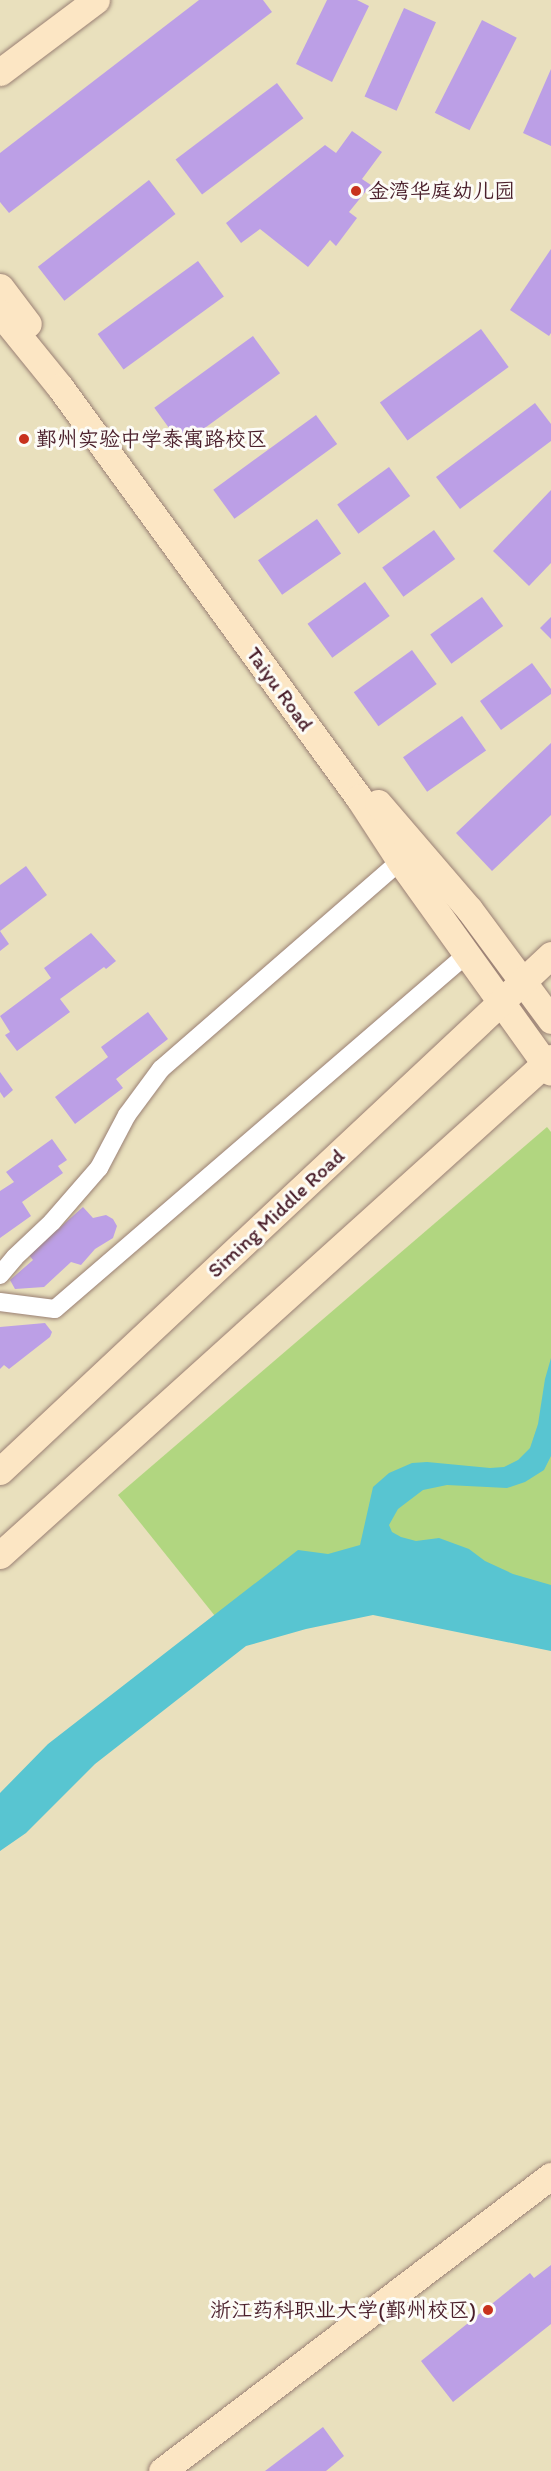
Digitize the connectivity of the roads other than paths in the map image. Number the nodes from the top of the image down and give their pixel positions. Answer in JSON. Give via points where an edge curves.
{"nodes":[{"id":1,"x":96,"y":0,"type":"edge"},
{"id":2,"x":0,"y":72,"type":"edge"},
{"id":3,"x":0,"y":287,"type":"edge"},
{"id":4,"x":0,"y":313,"type":"edge"},
{"id":5,"x":400,"y":861,"type":"junction"},
{"id":6,"x":466,"y":955,"type":"junction"},
{"id":7,"x":551,"y":955,"type":"edge"},
{"id":8,"x":523,"y":981,"type":"junction"},
{"id":9,"x":501,"y":1002,"type":"junction"},
{"id":10,"x":551,"y":1020,"type":"edge"},
{"id":11,"x":549,"y":1064,"type":"edge"},
{"id":12,"x":0,"y":1275,"type":"edge"},
{"id":13,"x":0,"y":1302,"type":"edge"},
{"id":14,"x":2,"y":1464,"type":"edge"},
{"id":15,"x":0,"y":1555,"type":"edge"},
{"id":16,"x":551,"y":2176,"type":"edge"},
{"id":17,"x":162,"y":2471,"type":"edge"}],
"edges":[{"from":1,"to":2,"type":"main road"},
{"from":3,"to":8,"type":"main road","name":"Taiyu Road","via":[[367,790],[469,909]]},
{"from":4,"to":5,"type":"main road","name":"Taiyu Road","via":[[74,406],[359,798]]},
{"from":5,"to":6,"type":"main road","name":"Taiyu Road"},
{"from":5,"to":12,"type":"street","via":[[161,1069],[127,1115],[99,1168]]},
{"from":6,"to":9,"type":"main road","name":"Taiyu Road"},
{"from":6,"to":13,"type":"street","via":[[55,1309]]},
{"from":7,"to":8,"type":"main road","name":"Siming Middle Road"},
{"from":8,"to":9,"type":"main road","name":"Siming Middle Road"},
{"from":8,"to":10,"type":"main road","name":"Taiyu Road"},
{"from":9,"to":11,"type":"main road","name":"Taiyu Road"},
{"from":9,"to":14,"type":"main road","name":"Siming Middle Road"},
{"from":11,"to":15,"type":"main road"},
{"from":16,"to":17,"type":"main road"}]}
